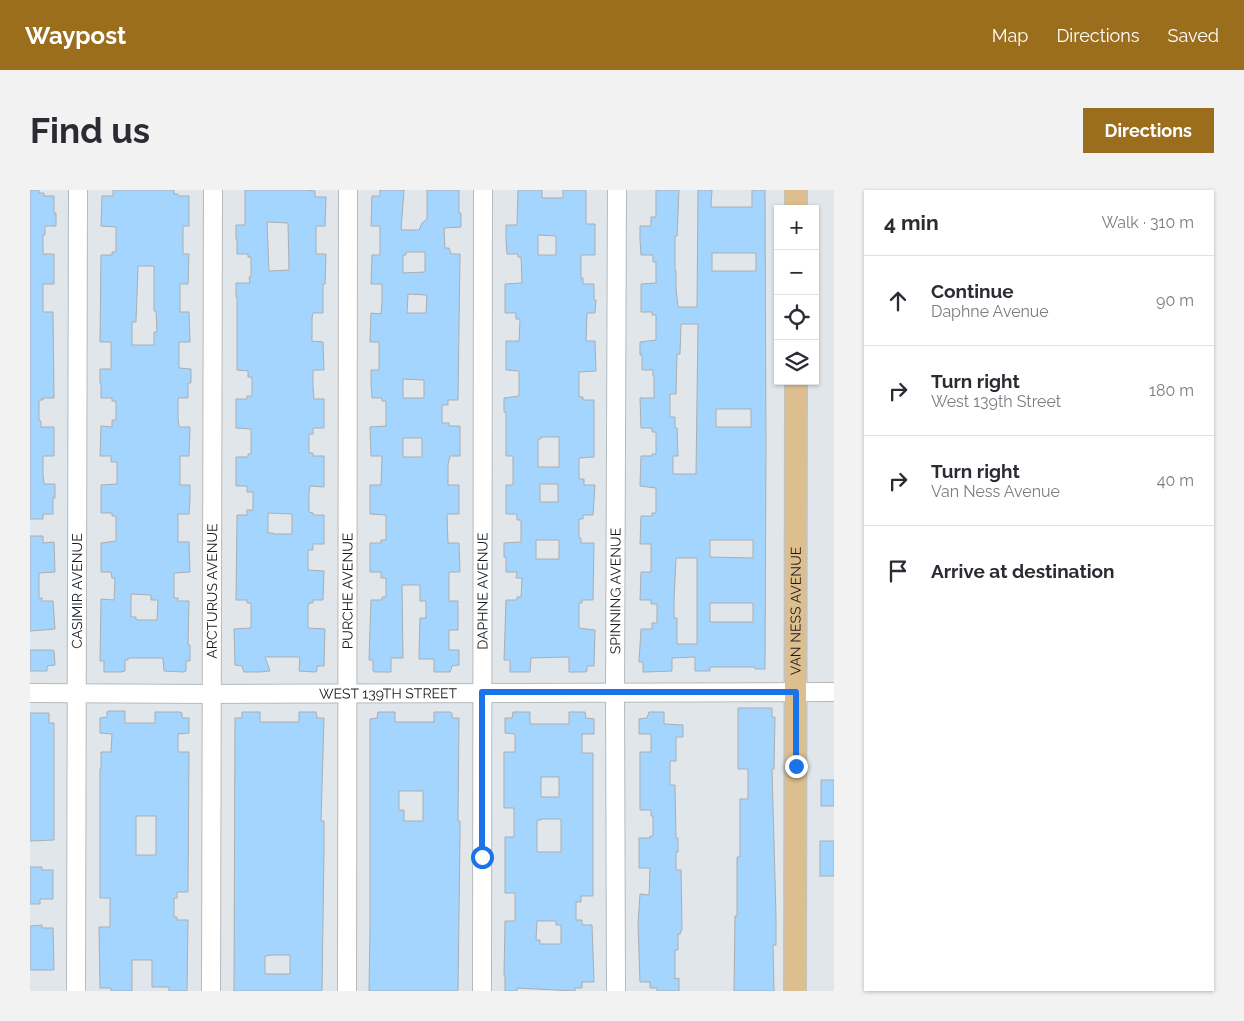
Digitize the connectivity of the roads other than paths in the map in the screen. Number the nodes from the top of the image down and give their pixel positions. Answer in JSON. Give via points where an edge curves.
{"nodes":[{"id":1,"x":78,"y":190,"type":"edge"},
{"id":2,"x":213,"y":190,"type":"edge"},
{"id":3,"x":348,"y":190,"type":"edge"},
{"id":4,"x":483,"y":190,"type":"edge"},
{"id":5,"x":617,"y":190,"type":"edge"},
{"id":6,"x":796,"y":190,"type":"edge"},
{"id":7,"x":796,"y":205,"type":"edge"},
{"id":8,"x":796,"y":385,"type":"edge"},
{"id":9,"x":482,"y":692,"type":"junction"},
{"id":10,"x":615,"y":692,"type":"junction"},
{"id":11,"x":796,"y":692,"type":"junction"},
{"id":12,"x":834,"y":692,"type":"edge"},
{"id":13,"x":30,"y":693,"type":"edge"},
{"id":14,"x":78,"y":693,"type":"junction"},
{"id":15,"x":212,"y":694,"type":"junction"},
{"id":16,"x":348,"y":694,"type":"junction"},
{"id":17,"x":76,"y":991,"type":"edge"},
{"id":18,"x":211,"y":991,"type":"edge"},
{"id":19,"x":347,"y":991,"type":"edge"},
{"id":20,"x":482,"y":991,"type":"edge"},
{"id":21,"x":616,"y":991,"type":"edge"},
{"id":22,"x":795,"y":991,"type":"edge"}],
"edges":[{"from":1,"to":14,"type":"street","name":"CASIMIR AVENUE"},
{"from":2,"to":15,"type":"street","name":"ARCTURUS AVENUE"},
{"from":3,"to":16,"type":"street","name":"PURCHE AVENUE"},
{"from":4,"to":9,"type":"street","name":"DAPHNE AVENUE"},
{"from":5,"to":10,"type":"street","name":"SPINNING AVENUE"},
{"from":6,"to":7,"type":"main road"},
{"from":8,"to":11,"type":"main road","name":"VAN NESS AVENUE"},
{"from":9,"to":10,"type":"street","name":"WEST 139TH STREET"},
{"from":9,"to":16,"type":"street","name":"WEST 139TH STREET"},
{"from":9,"to":20,"type":"street","name":"DAPHNE AVENUE"},
{"from":10,"to":11,"type":"street","name":"WEST 139TH STREET"},
{"from":10,"to":21,"type":"street","name":"SPINNING AVENUE"},
{"from":11,"to":12,"type":"street","name":"WEST 139TH STREET"},
{"from":11,"to":22,"type":"main road","name":"VAN NESS AVENUE"},
{"from":13,"to":14,"type":"street","name":"WEST 139TH STREET"},
{"from":14,"to":15,"type":"street","name":"WEST 139TH STREET"},
{"from":14,"to":17,"type":"street","name":"CASIMIR AVENUE"},
{"from":15,"to":16,"type":"street","name":"WEST 139TH STREET"},
{"from":15,"to":18,"type":"street","name":"ARCTURUS AVENUE"},
{"from":16,"to":19,"type":"street","name":"PURCHE AVENUE"}]}
